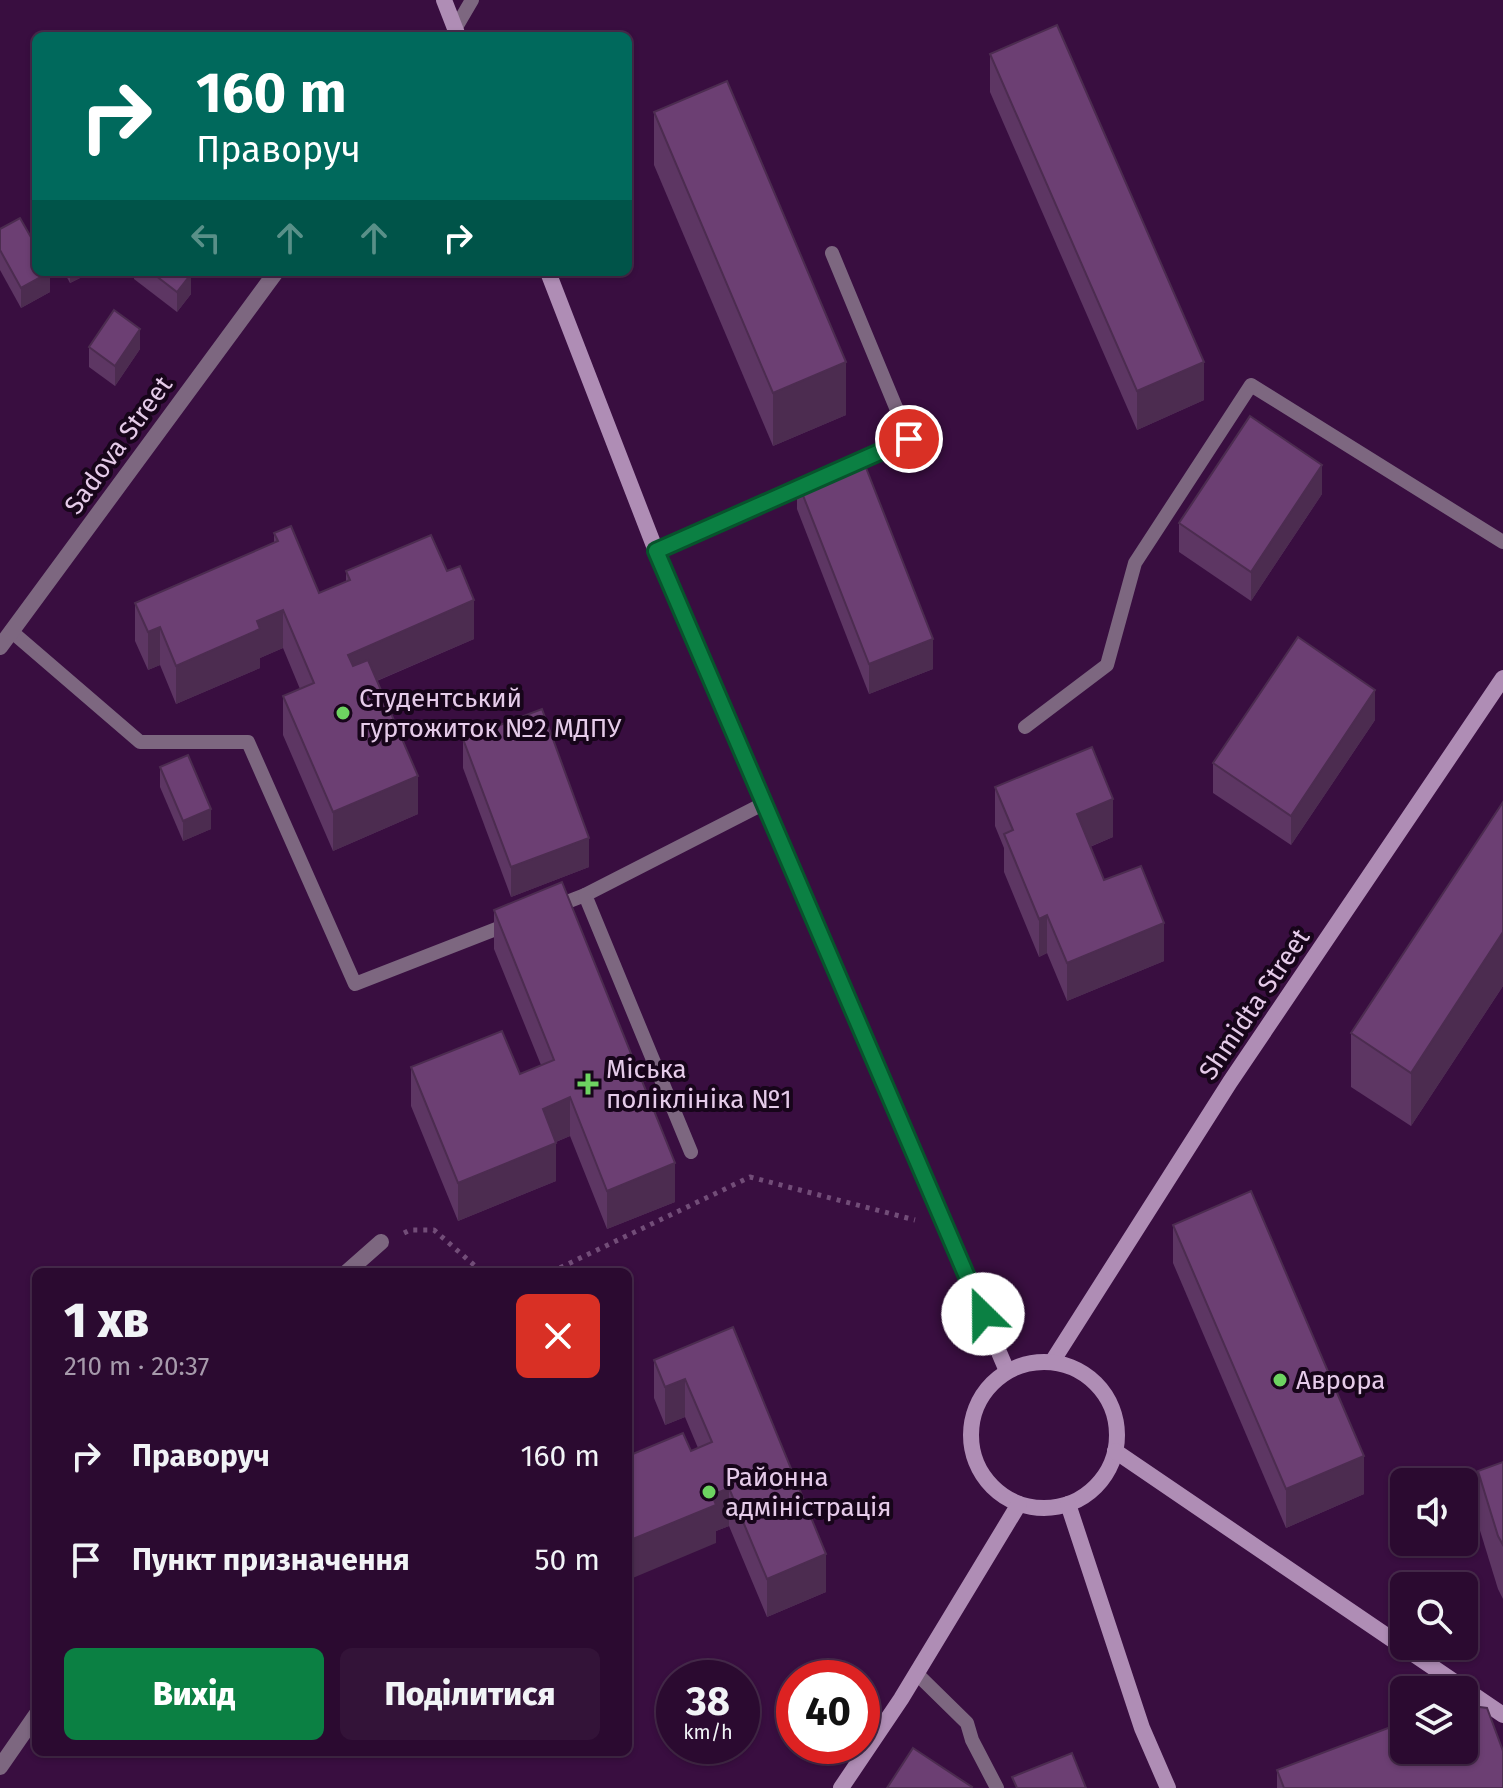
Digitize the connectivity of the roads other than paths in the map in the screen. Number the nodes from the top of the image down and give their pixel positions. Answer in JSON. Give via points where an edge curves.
{"nodes":[{"id":1,"x":444,"y":0,"type":"edge"},
{"id":2,"x":472,"y":0,"type":"edge"},
{"id":3,"x":453,"y":32,"type":"edge"},
{"id":4,"x":455,"y":32,"type":"edge"},
{"id":5,"x":832,"y":253,"type":"dead end"},
{"id":6,"x":273,"y":276,"type":"edge"},
{"id":7,"x":550,"y":276,"type":"edge"},
{"id":8,"x":1503,"y":542,"type":"edge"},
{"id":9,"x":656,"y":551,"type":"junction"},
{"id":10,"x":11,"y":631,"type":"junction"},
{"id":11,"x":0,"y":647,"type":"edge"},
{"id":12,"x":1503,"y":678,"type":"edge"},
{"id":13,"x":1025,"y":727,"type":"dead end"},
{"id":14,"x":765,"y":803,"type":"junction"},
{"id":15,"x":585,"y":895,"type":"junction"},
{"id":16,"x":691,"y":1152,"type":"dead end"},
{"id":17,"x":381,"y":1242,"type":"road end"},
{"id":18,"x":352,"y":1268,"type":"edge"},
{"id":19,"x":1052,"y":1362,"type":"junction"},
{"id":20,"x":1007,"y":1371,"type":"junction"},
{"id":21,"x":1115,"y":1451,"type":"junction"},
{"id":22,"x":1019,"y":1504,"type":"junction"},
{"id":23,"x":1068,"y":1504,"type":"junction"},
{"id":24,"x":916,"y":1673,"type":"junction"},
{"id":25,"x":1503,"y":1715,"type":"edge"},
{"id":26,"x":32,"y":1721,"type":"edge"},
{"id":27,"x":0,"y":1767,"type":"edge"},
{"id":28,"x":841,"y":1788,"type":"edge"},
{"id":29,"x":997,"y":1788,"type":"edge"},
{"id":30,"x":1168,"y":1788,"type":"edge"}],
"edges":[{"from":1,"to":3,"type":"street"},
{"from":2,"to":4,"type":"lane"},
{"from":5,"to":9,"type":"lane","via":[[909,439]]},
{"from":6,"to":10,"type":"street","name":"Sadova Street"},
{"from":7,"to":9,"type":"street"},
{"from":8,"to":13,"type":"lane","via":[[1251,385],[1135,563],[1107,665]]},
{"from":9,"to":14,"type":"street"},
{"from":10,"to":11,"type":"street","name":"Sadova Street"},
{"from":10,"to":15,"type":"lane","via":[[140,742],[248,742],[355,984]]},
{"from":12,"to":19,"type":"street","name":"Shmidta Street","via":[[1230,1082]]},
{"from":14,"to":15,"type":"lane"},
{"from":14,"to":20,"type":"street"},
{"from":15,"to":16,"type":"lane"},
{"from":17,"to":18,"type":"street"},
{"from":19,"to":20,"type":"street","via":[[1029,1362]]},
{"from":19,"to":21,"type":"street","via":[[1076,1368],[1110,1403],[1117,1427]]},
{"from":20,"to":22,"type":"street","via":[[976,1406],[970,1429],[972,1453],[997,1492]]},
{"from":21,"to":23,"type":"street","via":[[1106,1474]]},
{"from":21,"to":25,"type":"street"},
{"from":22,"to":23,"type":"street"},
{"from":22,"to":24,"type":"street"},
{"from":23,"to":30,"type":"street","via":[[1142,1728]]},
{"from":24,"to":28,"type":"street"},
{"from":24,"to":29,"type":"lane","via":[[967,1723]]},
{"from":26,"to":27,"type":"street"}]}
